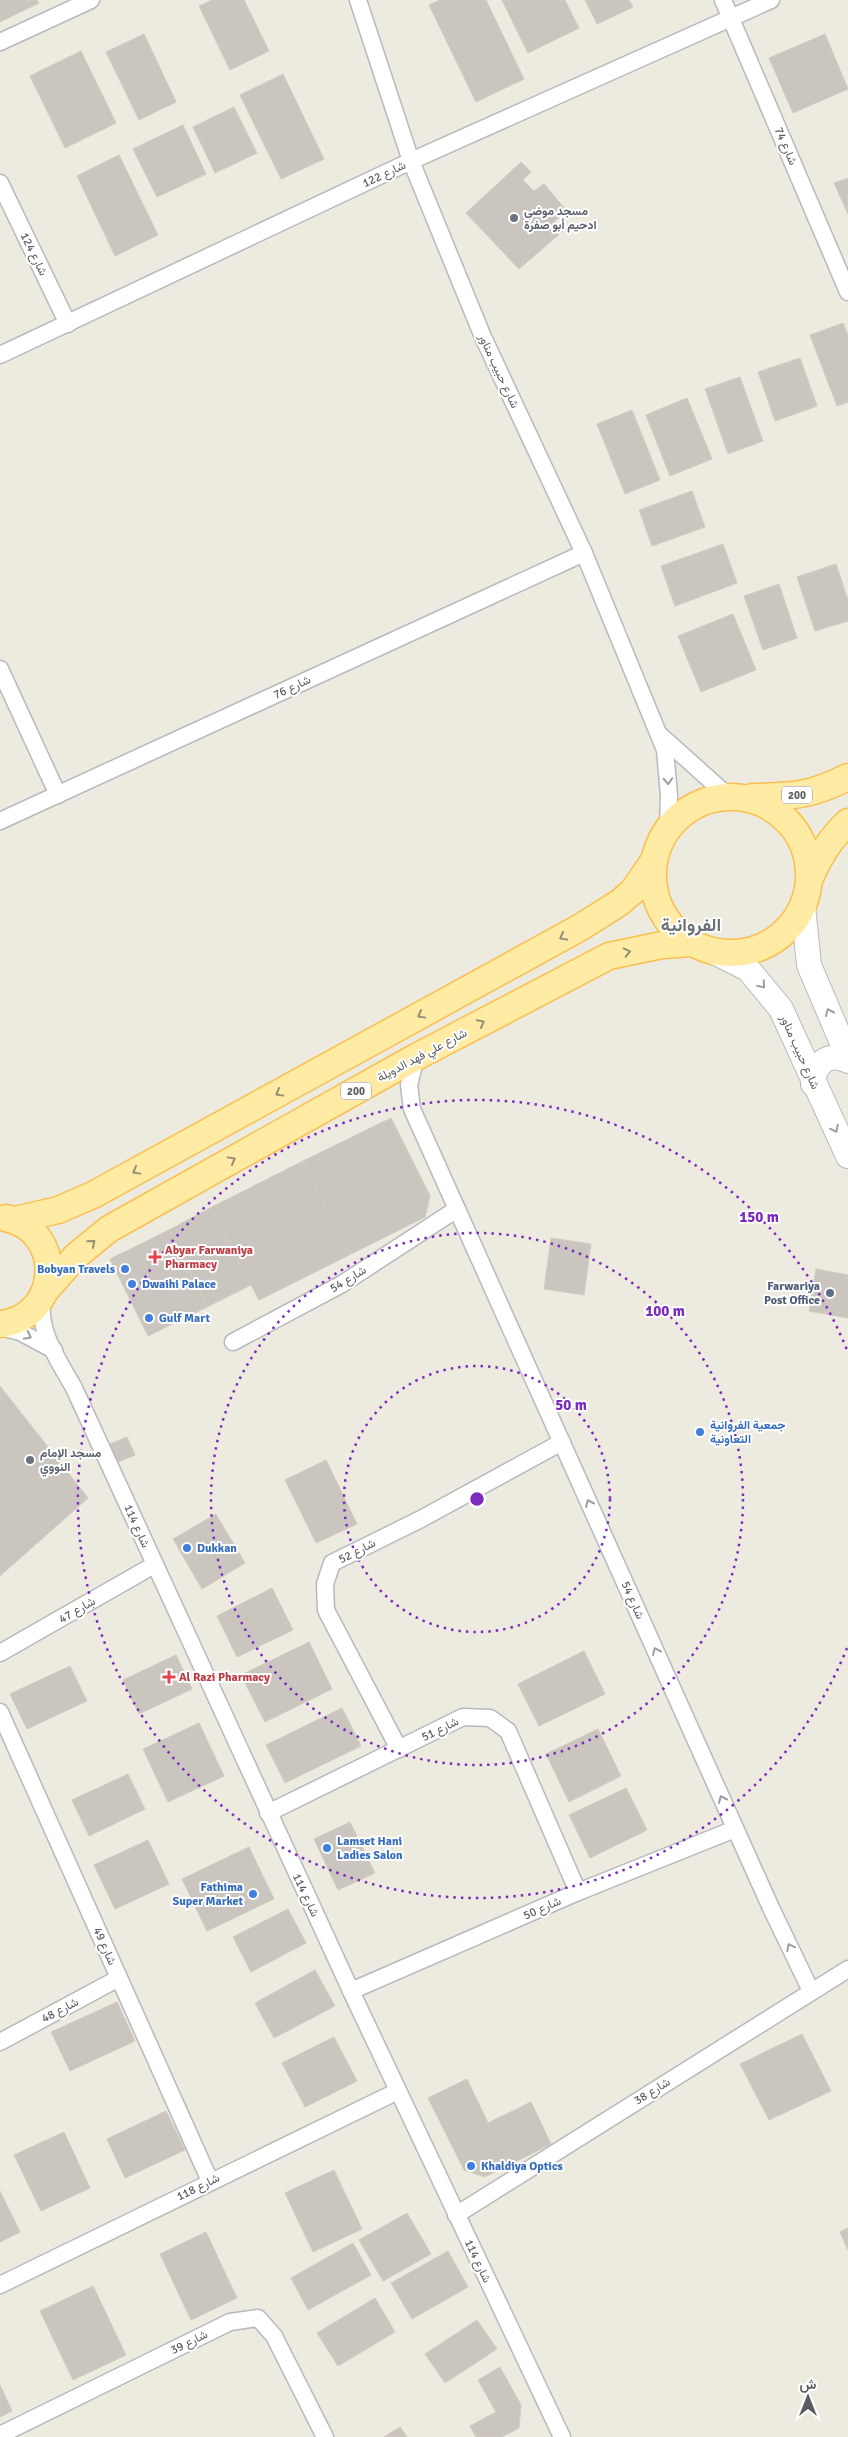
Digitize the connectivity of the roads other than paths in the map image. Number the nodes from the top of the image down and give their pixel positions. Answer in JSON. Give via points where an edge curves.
{"nodes":[{"id":1,"x":91,"y":0,"type":"edge"},
{"id":2,"x":358,"y":0,"type":"edge"},
{"id":3,"x":723,"y":0,"type":"edge"},
{"id":4,"x":771,"y":0,"type":"edge"},
{"id":5,"x":731,"y":18,"type":"junction"},
{"id":6,"x":0,"y":42,"type":"edge"},
{"id":7,"x":411,"y":161,"type":"junction"},
{"id":8,"x":0,"y":183,"type":"edge"},
{"id":9,"x":848,"y":292,"type":"edge"},
{"id":10,"x":68,"y":324,"type":"junction"},
{"id":11,"x":0,"y":355,"type":"edge"},
{"id":12,"x":584,"y":553,"type":"junction"},
{"id":13,"x":0,"y":668,"type":"edge"},
{"id":14,"x":659,"y":735,"type":"junction"},
{"id":15,"x":848,"y":777,"type":"edge"},
{"id":16,"x":58,"y":795,"type":"junction"},
{"id":17,"x":735,"y":797,"type":"junction"},
{"id":18,"x":0,"y":820,"type":"edge"},
{"id":19,"x":848,"y":822,"type":"edge"},
{"id":20,"x":668,"y":828,"type":"junction"},
{"id":21,"x":653,"y":862,"type":"junction"},
{"id":22,"x":810,"y":878,"type":"junction"},
{"id":23,"x":803,"y":906,"type":"junction"},
{"id":24,"x":700,"y":946,"type":"junction"},
{"id":25,"x":847,"y":1049,"type":"edge"},
{"id":26,"x":416,"y":1057,"type":"junction"},
{"id":27,"x":813,"y":1084,"type":"junction"},
{"id":28,"x":848,"y":1156,"type":"edge"},
{"id":29,"x":457,"y":1209,"type":"junction"},
{"id":30,"x":6,"y":1217,"type":"edge"},
{"id":31,"x":44,"y":1293,"type":"junction"},
{"id":32,"x":0,"y":1325,"type":"edge"},
{"id":33,"x":234,"y":1342,"type":"dead end"},
{"id":34,"x":54,"y":1350,"type":"junction"},
{"id":35,"x":562,"y":1442,"type":"junction"},
{"id":36,"x":154,"y":1565,"type":"junction"},
{"id":37,"x":0,"y":1653,"type":"edge"},
{"id":38,"x":0,"y":1712,"type":"edge"},
{"id":39,"x":399,"y":1749,"type":"junction"},
{"id":40,"x":268,"y":1813,"type":"junction"},
{"id":41,"x":735,"y":1829,"type":"junction"},
{"id":42,"x":578,"y":1892,"type":"junction"},
{"id":43,"x":848,"y":1969,"type":"edge"},
{"id":44,"x":119,"y":1978,"type":"junction"},
{"id":45,"x":350,"y":1991,"type":"junction"},
{"id":46,"x":811,"y":1991,"type":"junction"},
{"id":47,"x":0,"y":2042,"type":"edge"},
{"id":48,"x":398,"y":2091,"type":"junction"},
{"id":49,"x":210,"y":2181,"type":"junction"},
{"id":50,"x":456,"y":2215,"type":"junction"},
{"id":51,"x":0,"y":2285,"type":"edge"},
{"id":52,"x":0,"y":2435,"type":"edge"},
{"id":53,"x":325,"y":2437,"type":"edge"},
{"id":54,"x":562,"y":2437,"type":"edge"}],
"edges":[{"from":1,"to":6,"type":"street"},
{"from":2,"to":7,"type":"street","name":"شارع حبيب مناور"},
{"from":3,"to":5,"type":"street","name":"شارع 74"},
{"from":4,"to":5,"type":"street","name":"شارع 122"},
{"from":5,"to":7,"type":"street","name":"شارع 122"},
{"from":5,"to":9,"type":"street","name":"شارع 74"},
{"from":7,"to":10,"type":"street","name":"شارع 122"},
{"from":7,"to":12,"type":"street","name":"شارع حبيب مناور","via":[[483,336]]},
{"from":8,"to":10,"type":"street","name":"شارع 124"},
{"from":10,"to":11,"type":"street","name":"شارع 122"},
{"from":12,"to":14,"type":"street","name":"شارع حبيب مناور"},
{"from":12,"to":16,"type":"street","name":"شارع 76"},
{"from":13,"to":16,"type":"street"},
{"from":14,"to":17,"type":"street","name":"شارع حبيب مناور"},
{"from":14,"to":20,"type":"street","name":"شارع حبيب مناور","one_way":true,"via":[[668,772]]},
{"from":15,"to":17,"type":"main road","number":"200","via":[[813,793]]},
{"from":16,"to":18,"type":"street","name":"شارع 76"},
{"from":17,"to":20,"type":"main road","number":"200","via":[[710,799],[694,805]]},
{"from":17,"to":22,"type":"main road","number":"200","via":[[764,804],[784,816],[807,855]]},
{"from":19,"to":22,"type":"main road","number":"200","via":[[819,856]]},
{"from":20,"to":21,"type":"main road","number":"200"},
{"from":21,"to":24,"type":"main road","number":"200","via":[[653,886],[660,908],[673,928]]},
{"from":21,"to":30,"type":"main road","number":"200","one_way":true,"via":[[619,903],[581,927],[93,1195],[58,1210]]},
{"from":22,"to":23,"type":"main road","number":"200"},
{"from":23,"to":24,"type":"main road","number":"200","via":[[793,923],[764,946],[726,953]]},
{"from":25,"to":23,"type":"street","one_way":true,"via":[[809,964]]},
{"from":26,"to":24,"type":"main road","name":"شارع علي فهد الدويلة","number":"200","one_way":true,"via":[[608,956],[662,945]]},
{"from":24,"to":27,"type":"street","name":"شارع حبيب مناور","one_way":true,"via":[[748,969],[781,1009]]},
{"from":25,"to":27,"type":"street","via":[[840,1057],[819,1063]]},
{"from":26,"to":29,"type":"street","name":"شارع 54","via":[[409,1085],[412,1109]]},
{"from":31,"to":26,"type":"main road","name":"شارع علي فهد الدويلة","number":"200","one_way":true,"via":[[76,1256],[109,1229]]},
{"from":27,"to":28,"type":"street","name":"شارع حبيب مناور","one_way":true},
{"from":29,"to":33,"type":"street","name":"شارع 54","via":[[342,1284]]},
{"from":29,"to":35,"type":"street","name":"شارع 54"},
{"from":30,"to":31,"type":"main road","number":"200","via":[[32,1232],[45,1249],[49,1262]]},
{"from":31,"to":32,"type":"main road","number":"200","via":[[33,1310]]},
{"from":31,"to":34,"type":"street","name":"شارع 114","via":[[42,1317]]},
{"from":32,"to":34,"type":"street","one_way":true},
{"from":34,"to":36,"type":"street","name":"شارع 114"},
{"from":35,"to":39,"type":"street","name":"شارع 52","via":[[332,1563],[325,1584],[326,1610]]},
{"from":41,"to":35,"type":"street","name":"شارع 54","one_way":true},
{"from":36,"to":37,"type":"street","name":"شارع 47"},
{"from":36,"to":40,"type":"street","name":"شارع 114"},
{"from":38,"to":44,"type":"street","name":"شارع 49"},
{"from":39,"to":40,"type":"street","name":"شارع 51"},
{"from":39,"to":42,"type":"street","name":"شارع 51","via":[[463,1717],[490,1718],[508,1731]]},
{"from":40,"to":45,"type":"street","name":"شارع 114"},
{"from":41,"to":42,"type":"street","name":"شارع 50"},
{"from":46,"to":41,"type":"street","name":"شارع 54","one_way":true},
{"from":42,"to":45,"type":"street","name":"شارع 50"},
{"from":43,"to":46,"type":"street","name":"شارع 38"},
{"from":44,"to":47,"type":"street","name":"شارع 48"},
{"from":44,"to":49,"type":"street","name":"شارع 49"},
{"from":45,"to":48,"type":"street","name":"شارع 114"},
{"from":46,"to":50,"type":"street","name":"شارع 38"},
{"from":48,"to":49,"type":"street","name":"شارع 118"},
{"from":48,"to":50,"type":"street","name":"شارع 114"},
{"from":49,"to":51,"type":"street","name":"شارع 118"},
{"from":50,"to":54,"type":"street","name":"شارع 114"},
{"from":52,"to":53,"type":"street","name":"شارع 39","via":[[230,2322],[258,2318],[274,2336]]}]}
